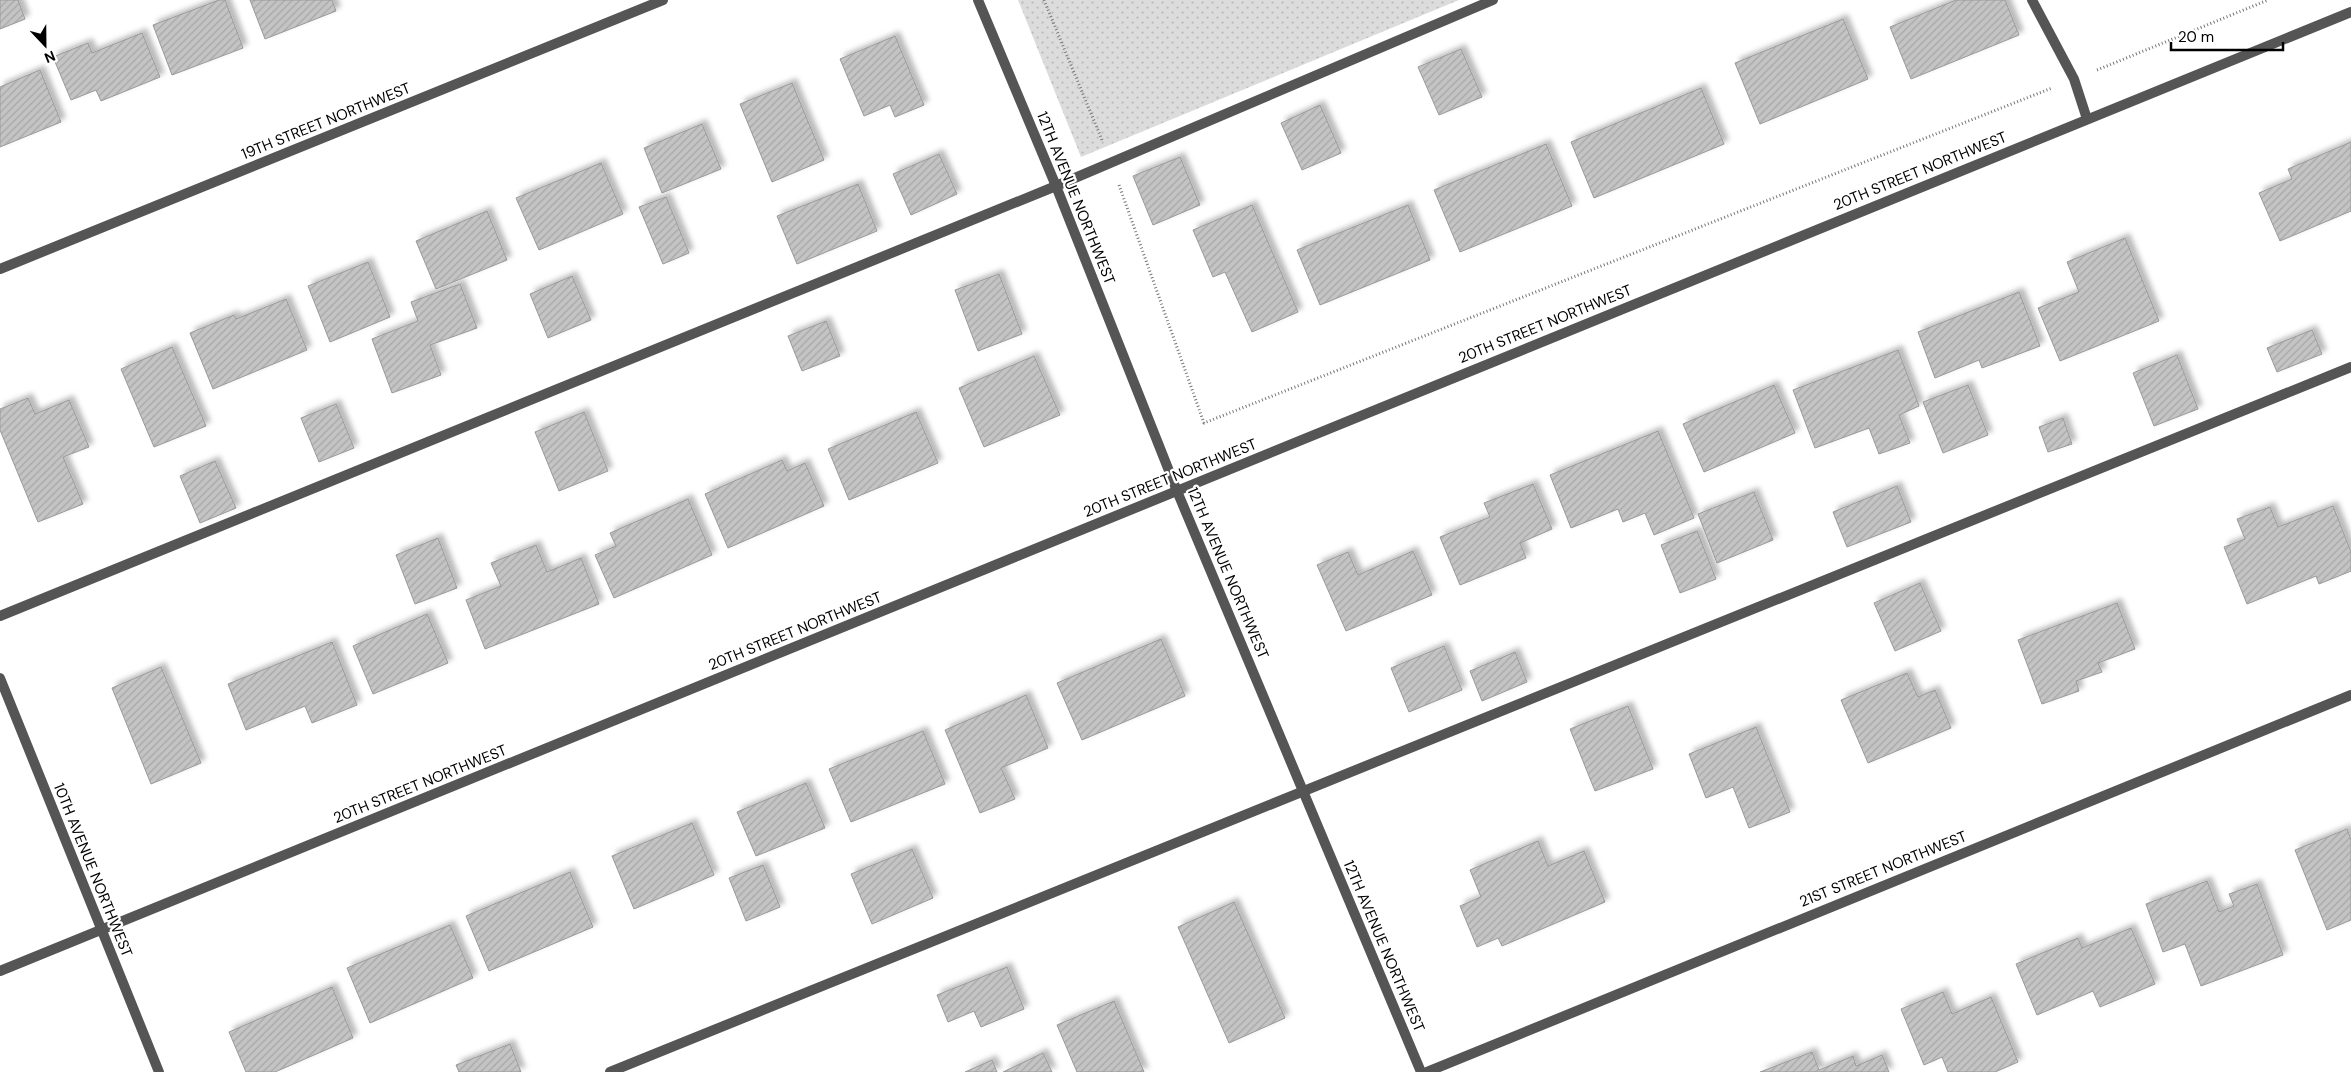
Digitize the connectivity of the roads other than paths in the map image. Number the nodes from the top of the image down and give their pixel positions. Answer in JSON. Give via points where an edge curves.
{"nodes":[{"id":1,"x":663,"y":0,"type":"edge"},
{"id":2,"x":978,"y":0,"type":"edge"},
{"id":3,"x":1493,"y":0,"type":"edge"},
{"id":4,"x":2032,"y":0,"type":"edge"},
{"id":5,"x":2351,"y":12,"type":"edge"},
{"id":6,"x":2087,"y":119,"type":"junction"},
{"id":7,"x":1056,"y":186,"type":"junction"},
{"id":8,"x":0,"y":269,"type":"edge"},
{"id":9,"x":2351,"y":367,"type":"edge"},
{"id":10,"x":1177,"y":491,"type":"junction"},
{"id":11,"x":0,"y":616,"type":"edge"},
{"id":12,"x":0,"y":678,"type":"edge"},
{"id":13,"x":2351,"y":695,"type":"edge"},
{"id":14,"x":1304,"y":792,"type":"junction"},
{"id":15,"x":101,"y":930,"type":"junction"},
{"id":16,"x":0,"y":971,"type":"edge"},
{"id":17,"x":160,"y":1072,"type":"edge"},
{"id":18,"x":610,"y":1072,"type":"edge"},
{"id":19,"x":1421,"y":1072,"type":"edge"},
{"id":20,"x":1426,"y":1072,"type":"edge"}],
"edges":[{"from":1,"to":8,"type":"street","name":"19TH STREET NORTHWEST"},
{"from":2,"to":7,"type":"street","name":"12TH AVENUE NORTHWEST"},
{"from":3,"to":7,"type":"street"},
{"from":4,"to":6,"type":"street","via":[[2074,79]]},
{"from":5,"to":6,"type":"street","name":"20TH STREET NORTHWEST"},
{"from":6,"to":10,"type":"street","name":"20TH STREET NORTHWEST"},
{"from":7,"to":10,"type":"street","name":"12TH AVENUE NORTHWEST"},
{"from":7,"to":11,"type":"street"},
{"from":9,"to":14,"type":"street"},
{"from":10,"to":14,"type":"street","name":"12TH AVENUE NORTHWEST"},
{"from":10,"to":15,"type":"street","name":"20TH STREET NORTHWEST"},
{"from":12,"to":15,"type":"street","name":"10TH AVENUE NORTHWEST"},
{"from":13,"to":20,"type":"street","name":"21ST STREET NORTHWEST"},
{"from":14,"to":18,"type":"street"},
{"from":14,"to":19,"type":"street","name":"12TH AVENUE NORTHWEST"},
{"from":15,"to":16,"type":"street","name":"20TH STREET NORTHWEST"},
{"from":15,"to":17,"type":"street","name":"10TH AVENUE NORTHWEST"}]}
